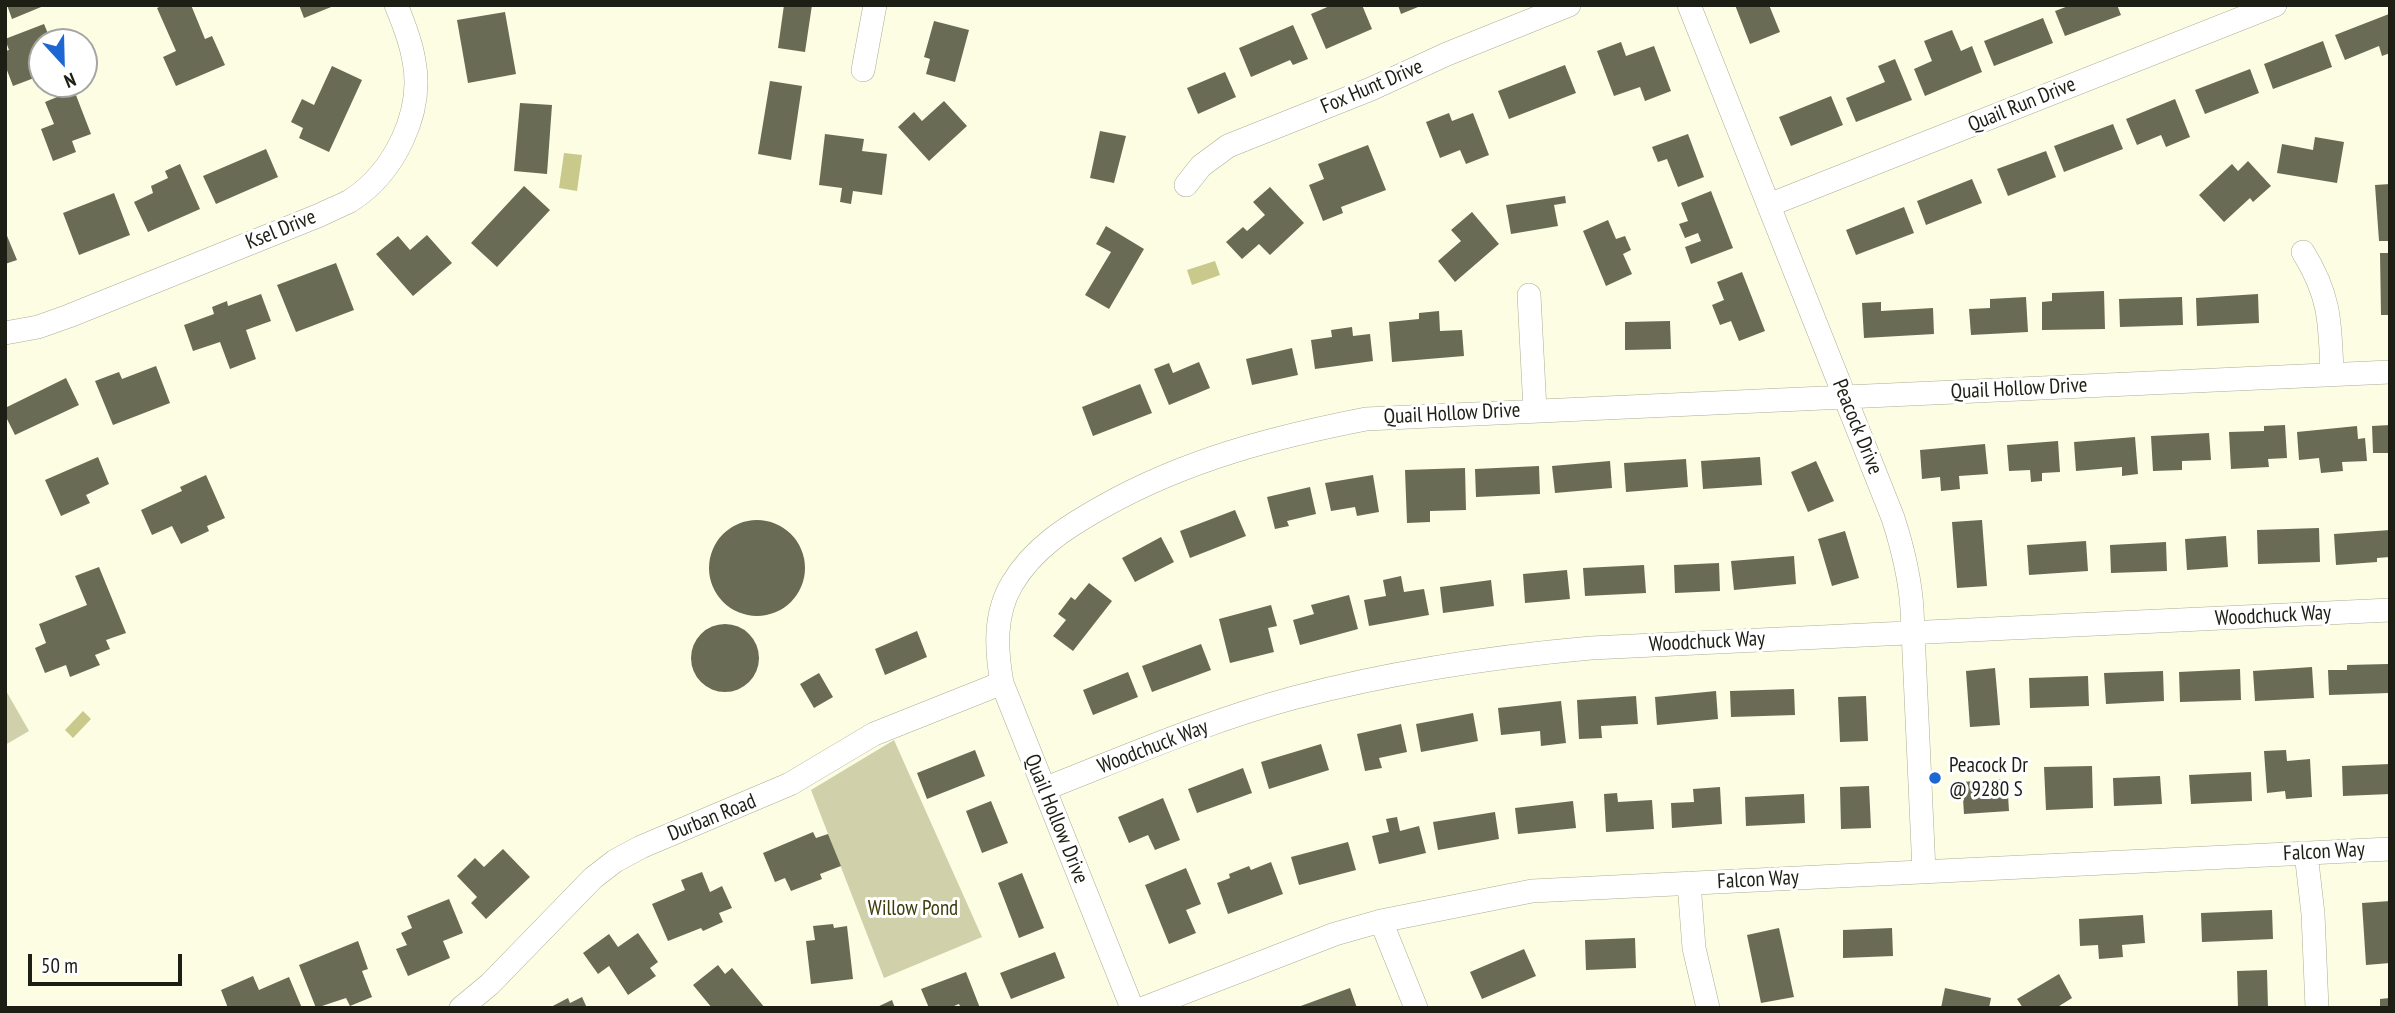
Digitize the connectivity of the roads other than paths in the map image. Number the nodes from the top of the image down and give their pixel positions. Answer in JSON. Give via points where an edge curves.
{"nodes":[{"id":1,"x":396,"y":5,"type":"edge"},
{"id":2,"x":875,"y":5,"type":"edge"},
{"id":3,"x":1569,"y":5,"type":"edge"},
{"id":4,"x":1689,"y":5,"type":"edge"},
{"id":5,"x":2275,"y":5,"type":"edge"},
{"id":6,"x":863,"y":69,"type":"dead end"},
{"id":7,"x":1186,"y":185,"type":"dead end"},
{"id":8,"x":1769,"y":205,"type":"junction"},
{"id":9,"x":2303,"y":252,"type":"dead end"},
{"id":10,"x":1530,"y":295,"type":"dead end"},
{"id":11,"x":5,"y":333,"type":"edge"},
{"id":12,"x":2390,"y":372,"type":"edge"},
{"id":13,"x":2333,"y":374,"type":"junction"},
{"id":14,"x":1844,"y":396,"type":"junction"},
{"id":15,"x":1535,"y":410,"type":"junction"},
{"id":16,"x":2390,"y":610,"type":"edge"},
{"id":17,"x":1913,"y":633,"type":"junction"},
{"id":18,"x":1002,"y":683,"type":"junction"},
{"id":19,"x":1044,"y":789,"type":"junction"},
{"id":20,"x":2390,"y":849,"type":"edge"},
{"id":21,"x":2306,"y":853,"type":"junction"},
{"id":22,"x":1924,"y":871,"type":"junction"},
{"id":23,"x":1689,"y":883,"type":"junction"},
{"id":24,"x":1381,"y":921,"type":"junction"},
{"id":25,"x":461,"y":1008,"type":"edge"},
{"id":26,"x":1132,"y":1008,"type":"edge"},
{"id":27,"x":1144,"y":1008,"type":"edge"},
{"id":28,"x":1416,"y":1008,"type":"edge"},
{"id":29,"x":1708,"y":1008,"type":"edge"},
{"id":30,"x":2317,"y":1008,"type":"edge"}],
"edges":[{"from":1,"to":11,"type":"street","name":"Ksel Drive","via":[[415,65],[408,127],[392,158],[351,200],[69,316]]},
{"from":2,"to":6,"type":"street"},
{"from":3,"to":7,"type":"street","name":"Fox Hunt Drive","via":[[1228,146],[1201,166]]},
{"from":4,"to":8,"type":"street","name":"Peacock Drive"},
{"from":5,"to":8,"type":"street","name":"Quail Run Drive"},
{"from":8,"to":14,"type":"street","name":"Peacock Drive"},
{"from":9,"to":13,"type":"street","via":[[2328,304]]},
{"from":10,"to":15,"type":"street"},
{"from":12,"to":13,"type":"street","name":"Quail Hollow Drive"},
{"from":13,"to":14,"type":"street","name":"Quail Hollow Drive"},
{"from":14,"to":15,"type":"street","name":"Quail Hollow Drive"},
{"from":14,"to":17,"type":"street","name":"Peacock Drive","via":[[1903,548]]},
{"from":15,"to":18,"type":"street","name":"Quail Hollow Drive","via":[[1366,419],[1250,444],[1140,485],[1058,534],[1030,558],[1010,586],[999,618],[996,651]]},
{"from":16,"to":17,"type":"street","name":"Woodchuck Way"},
{"from":17,"to":19,"type":"street","name":"Woodchuck Way","via":[[1591,648],[1437,667],[1247,713]]},
{"from":17,"to":22,"type":"street","name":"Peacock Drive"},
{"from":18,"to":19,"type":"street","name":"Quail Hollow Drive"},
{"from":18,"to":25,"type":"street","name":"Durban Road","via":[[874,734],[782,788],[615,861]]},
{"from":19,"to":26,"type":"street","name":"Quail Hollow Drive"},
{"from":20,"to":21,"type":"street","name":"Falcon Way"},
{"from":21,"to":22,"type":"street","name":"Falcon Way"},
{"from":21,"to":30,"type":"street"},
{"from":22,"to":23,"type":"street","name":"Falcon Way"},
{"from":23,"to":24,"type":"street","name":"Falcon Way","via":[[1532,891]]},
{"from":23,"to":29,"type":"street","via":[[1694,948]]},
{"from":24,"to":27,"type":"street","name":"Falcon Way","via":[[1287,951]]},
{"from":24,"to":28,"type":"street"}]}
